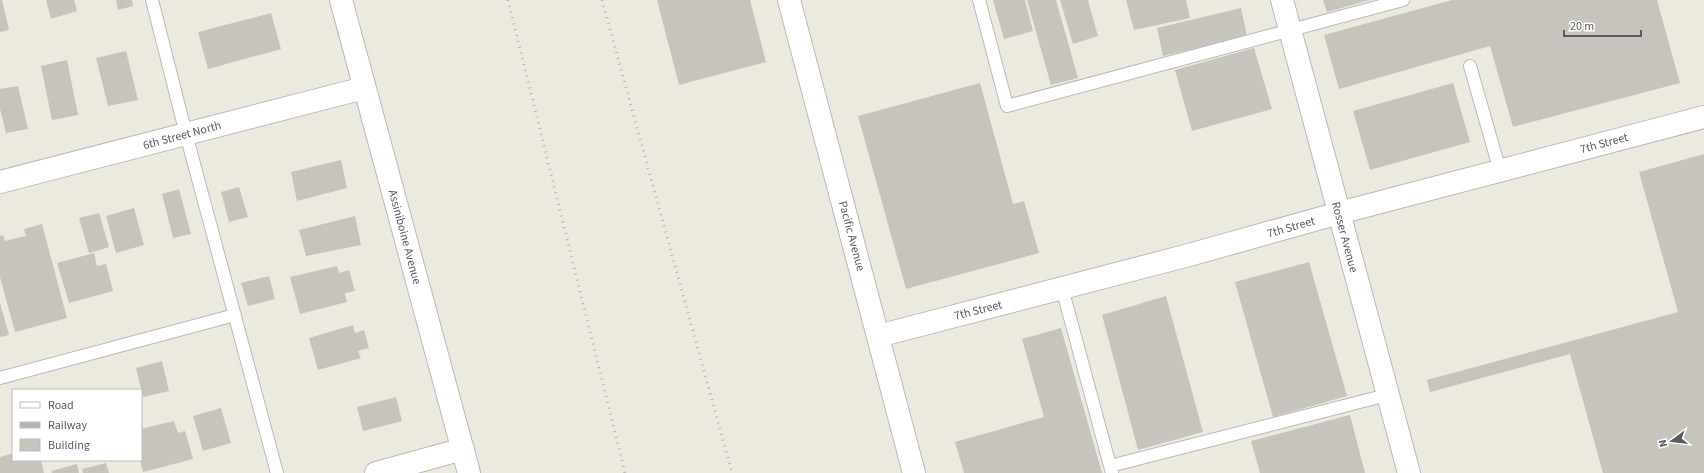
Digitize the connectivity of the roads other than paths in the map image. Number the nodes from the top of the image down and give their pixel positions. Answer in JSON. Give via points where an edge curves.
{"nodes":[{"id":1,"x":152,"y":0,"type":"edge"},
{"id":2,"x":341,"y":0,"type":"edge"},
{"id":3,"x":789,"y":0,"type":"edge"},
{"id":4,"x":979,"y":0,"type":"edge"},
{"id":5,"x":1282,"y":0,"type":"edge"},
{"id":6,"x":1403,"y":0,"type":"edge"},
{"id":7,"x":1290,"y":31,"type":"junction"},
{"id":8,"x":1470,"y":66,"type":"dead end"},
{"id":9,"x":364,"y":88,"type":"junction"},
{"id":10,"x":1704,"y":116,"type":"edge"},
{"id":11,"x":186,"y":134,"type":"junction"},
{"id":12,"x":1500,"y":171,"type":"junction"},
{"id":13,"x":0,"y":182,"type":"edge"},
{"id":14,"x":1339,"y":213,"type":"junction"},
{"id":15,"x":1062,"y":288,"type":"junction"},
{"id":16,"x":235,"y":315,"type":"junction"},
{"id":17,"x":878,"y":336,"type":"junction"},
{"id":18,"x":0,"y":378,"type":"edge"},
{"id":19,"x":1388,"y":395,"type":"junction"},
{"id":20,"x":463,"y":449,"type":"junction"},
{"id":21,"x":1111,"y":470,"type":"edge"},
{"id":22,"x":277,"y":473,"type":"edge"},
{"id":23,"x":376,"y":473,"type":"edge"},
{"id":24,"x":469,"y":473,"type":"edge"},
{"id":25,"x":914,"y":473,"type":"edge"},
{"id":26,"x":1409,"y":473,"type":"edge"}],
"edges":[{"from":1,"to":11,"type":"lane"},
{"from":2,"to":9,"type":"street","name":"Assiniboine Avenue"},
{"from":3,"to":17,"type":"street","name":"Pacific Avenue"},
{"from":4,"to":7,"type":"lane","via":[[1007,106]]},
{"from":5,"to":7,"type":"street","name":"Rosser Avenue"},
{"from":6,"to":7,"type":"lane"},
{"from":7,"to":14,"type":"street","name":"Rosser Avenue"},
{"from":8,"to":12,"type":"lane"},
{"from":9,"to":11,"type":"street","name":"6th Street North"},
{"from":9,"to":20,"type":"street","name":"Assiniboine Avenue"},
{"from":10,"to":12,"type":"street","name":"7th Street"},
{"from":11,"to":13,"type":"street","name":"6th Street North"},
{"from":11,"to":16,"type":"lane"},
{"from":12,"to":14,"type":"street","name":"7th Street"},
{"from":14,"to":15,"type":"street","name":"7th Street"},
{"from":14,"to":19,"type":"street","name":"Rosser Avenue"},
{"from":15,"to":17,"type":"street","name":"7th Street"},
{"from":15,"to":21,"type":"lane"},
{"from":16,"to":18,"type":"lane"},
{"from":16,"to":22,"type":"lane"},
{"from":17,"to":25,"type":"street","name":"Pacific Avenue"},
{"from":19,"to":21,"type":"lane"},
{"from":19,"to":26,"type":"street","name":"Rosser Avenue"},
{"from":20,"to":23,"type":"street"},
{"from":20,"to":24,"type":"street","name":"Assiniboine Avenue"}]}
